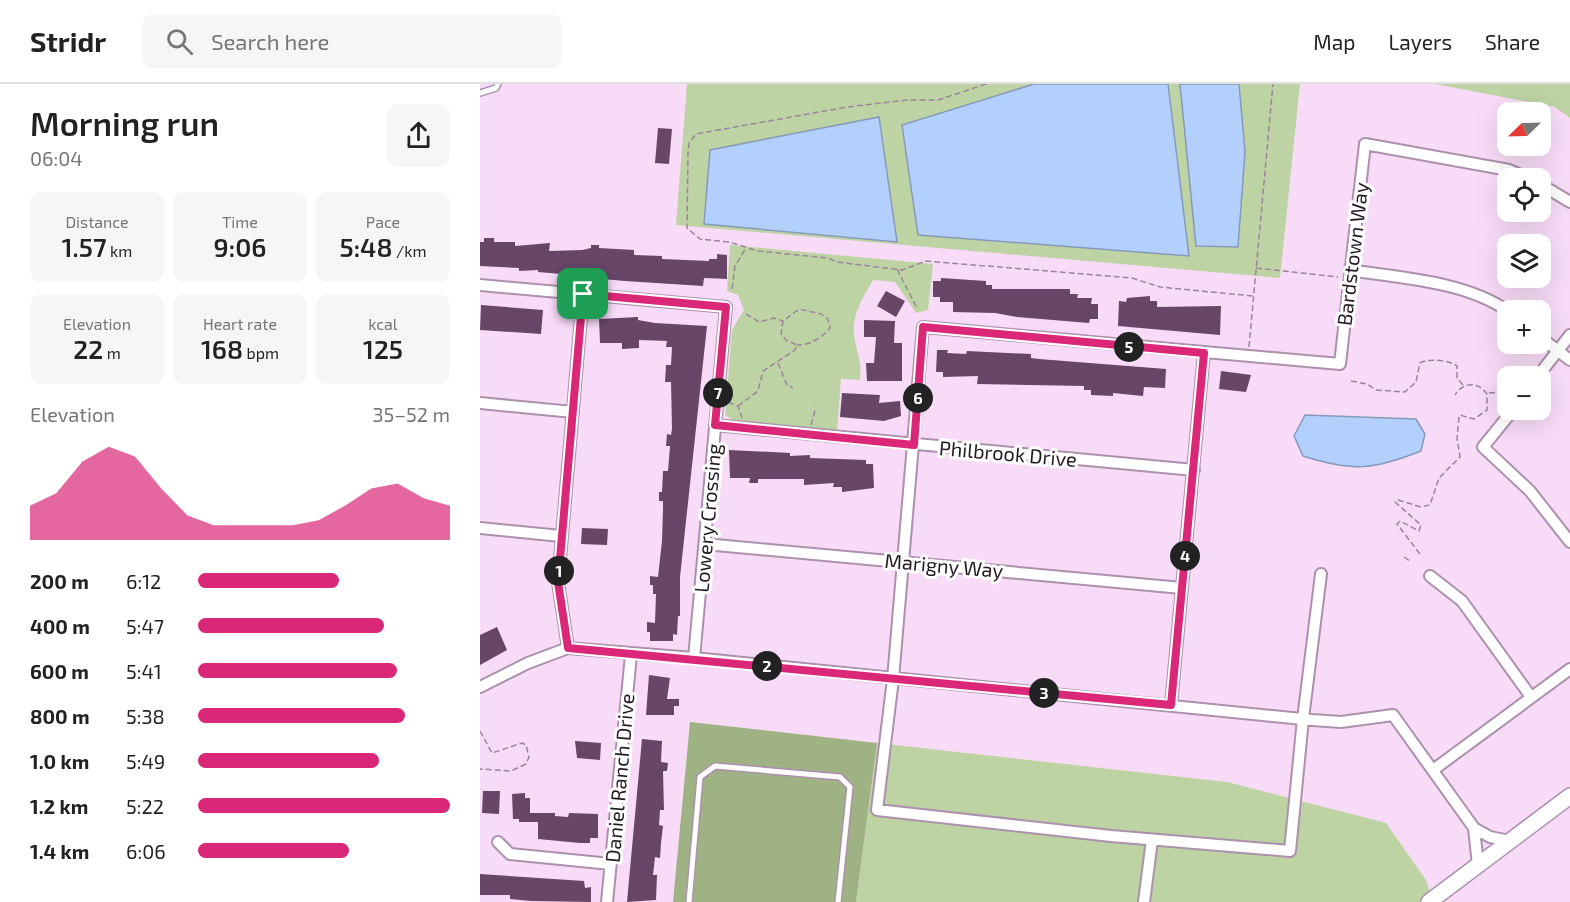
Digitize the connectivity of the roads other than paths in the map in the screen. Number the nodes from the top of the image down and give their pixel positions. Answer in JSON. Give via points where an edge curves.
{"nodes":[{"id":1,"x":498,"y":84,"type":"edge"},
{"id":2,"x":480,"y":93,"type":"edge"},
{"id":3,"x":1497,"y":169,"type":"edge"},
{"id":4,"x":1551,"y":191,"type":"edge"},
{"id":5,"x":1570,"y":202,"type":"edge"},
{"id":6,"x":1349,"y":270,"type":"junction"},
{"id":7,"x":480,"y":285,"type":"edge"},
{"id":8,"x":583,"y":294,"type":"junction"},
{"id":9,"x":1497,"y":304,"type":"edge"},
{"id":10,"x":1570,"y":335,"type":"edge"},
{"id":11,"x":1551,"y":344,"type":"edge"},
{"id":12,"x":1559,"y":350,"type":"junction"},
{"id":13,"x":1204,"y":353,"type":"junction"},
{"id":14,"x":1570,"y":360,"type":"edge"},
{"id":15,"x":1546,"y":366,"type":"edge"},
{"id":16,"x":480,"y":404,"type":"edge"},
{"id":17,"x":573,"y":412,"type":"junction"},
{"id":18,"x":1505,"y":420,"type":"edge"},
{"id":19,"x":715,"y":425,"type":"junction"},
{"id":20,"x":914,"y":445,"type":"junction"},
{"id":21,"x":1194,"y":470,"type":"junction"},
{"id":22,"x":480,"y":528,"type":"edge"},
{"id":23,"x":561,"y":536,"type":"junction"},
{"id":24,"x":1570,"y":542,"type":"edge"},
{"id":25,"x":705,"y":544,"type":"junction"},
{"id":26,"x":903,"y":562,"type":"junction"},
{"id":27,"x":1321,"y":574,"type":"dead end"},
{"id":28,"x":1430,"y":576,"type":"dead end"},
{"id":29,"x":1182,"y":588,"type":"junction"},
{"id":30,"x":568,"y":648,"type":"junction"},
{"id":31,"x":631,"y":655,"type":"junction"},
{"id":32,"x":694,"y":658,"type":"junction"},
{"id":33,"x":1570,"y":669,"type":"edge"},
{"id":34,"x":892,"y":679,"type":"junction"},
{"id":35,"x":480,"y":687,"type":"edge"},
{"id":36,"x":1531,"y":697,"type":"junction"},
{"id":37,"x":1171,"y":705,"type":"junction"},
{"id":38,"x":1303,"y":719,"type":"junction"},
{"id":39,"x":1433,"y":770,"type":"junction"},
{"id":40,"x":1570,"y":796,"type":"edge"},
{"id":41,"x":1474,"y":828,"type":"junction"},
{"id":42,"x":1152,"y":840,"type":"junction"},
{"id":43,"x":1510,"y":841,"type":"junction"},
{"id":44,"x":498,"y":842,"type":"dead end"},
{"id":45,"x":611,"y":864,"type":"junction"},
{"id":46,"x":1478,"y":865,"type":"junction"},
{"id":47,"x":607,"y":902,"type":"edge"},
{"id":48,"x":689,"y":902,"type":"edge"},
{"id":49,"x":838,"y":902,"type":"edge"},
{"id":50,"x":1144,"y":902,"type":"edge"},
{"id":51,"x":1429,"y":902,"type":"edge"}],
"edges":[{"from":1,"to":2,"type":"lane"},
{"from":3,"to":6,"type":"street","name":"Bardstown Way","via":[[1365,144]]},
{"from":4,"to":5,"type":"street"},
{"from":6,"to":9,"type":"street","via":[[1457,289]]},
{"from":6,"to":13,"type":"street","name":"Bardstown Way","via":[[1340,364]]},
{"from":7,"to":8,"type":"street"},
{"from":8,"to":17,"type":"street"},
{"from":8,"to":19,"type":"street","name":"Lowery Crossing","via":[[726,307]]},
{"from":10,"to":12,"type":"street"},
{"from":11,"to":12,"type":"street"},
{"from":12,"to":14,"type":"street"},
{"from":12,"to":15,"type":"street"},
{"from":13,"to":20,"type":"street","via":[[923,327]]},
{"from":13,"to":21,"type":"street"},
{"from":16,"to":17,"type":"street"},
{"from":17,"to":23,"type":"street"},
{"from":18,"to":24,"type":"street","via":[[1483,447],[1530,491]]},
{"from":19,"to":20,"type":"street","name":"Philbrook Drive"},
{"from":19,"to":25,"type":"street","name":"Lowery Crossing"},
{"from":20,"to":21,"type":"street","name":"Philbrook Drive"},
{"from":20,"to":26,"type":"street"},
{"from":21,"to":29,"type":"street"},
{"from":22,"to":23,"type":"street"},
{"from":23,"to":30,"type":"street","via":[[558,582]]},
{"from":25,"to":26,"type":"street","name":"Marigny Way"},
{"from":25,"to":32,"type":"street","name":"Lowery Crossing"},
{"from":26,"to":29,"type":"street","name":"Marigny Way"},
{"from":26,"to":34,"type":"street"},
{"from":27,"to":38,"type":"street"},
{"from":28,"to":36,"type":"street","via":[[1462,601]]},
{"from":29,"to":37,"type":"street"},
{"from":30,"to":31,"type":"street"},
{"from":30,"to":35,"type":"street"},
{"from":31,"to":32,"type":"street"},
{"from":31,"to":45,"type":"street","name":"Daniel Ranch Drive"},
{"from":32,"to":34,"type":"street"},
{"from":33,"to":36,"type":"street"},
{"from":34,"to":37,"type":"street"},
{"from":34,"to":42,"type":"street","via":[[877,810]]},
{"from":36,"to":39,"type":"street"},
{"from":37,"to":38,"type":"street"},
{"from":38,"to":39,"type":"street","via":[[1341,722],[1393,715]]},
{"from":38,"to":42,"type":"street","via":[[1290,851]]},
{"from":39,"to":41,"type":"street"},
{"from":40,"to":43,"type":"main road"},
{"from":41,"to":43,"type":"street","via":[[1490,837]]},
{"from":41,"to":46,"type":"street"},
{"from":42,"to":50,"type":"street"},
{"from":43,"to":46,"type":"main road"},
{"from":44,"to":45,"type":"street","via":[[510,854]]},
{"from":45,"to":47,"type":"street","name":"Daniel Ranch Drive"},
{"from":46,"to":51,"type":"main road"},
{"from":48,"to":49,"type":"lane","via":[[700,777],[715,766],[840,777],[850,787]]}]}
